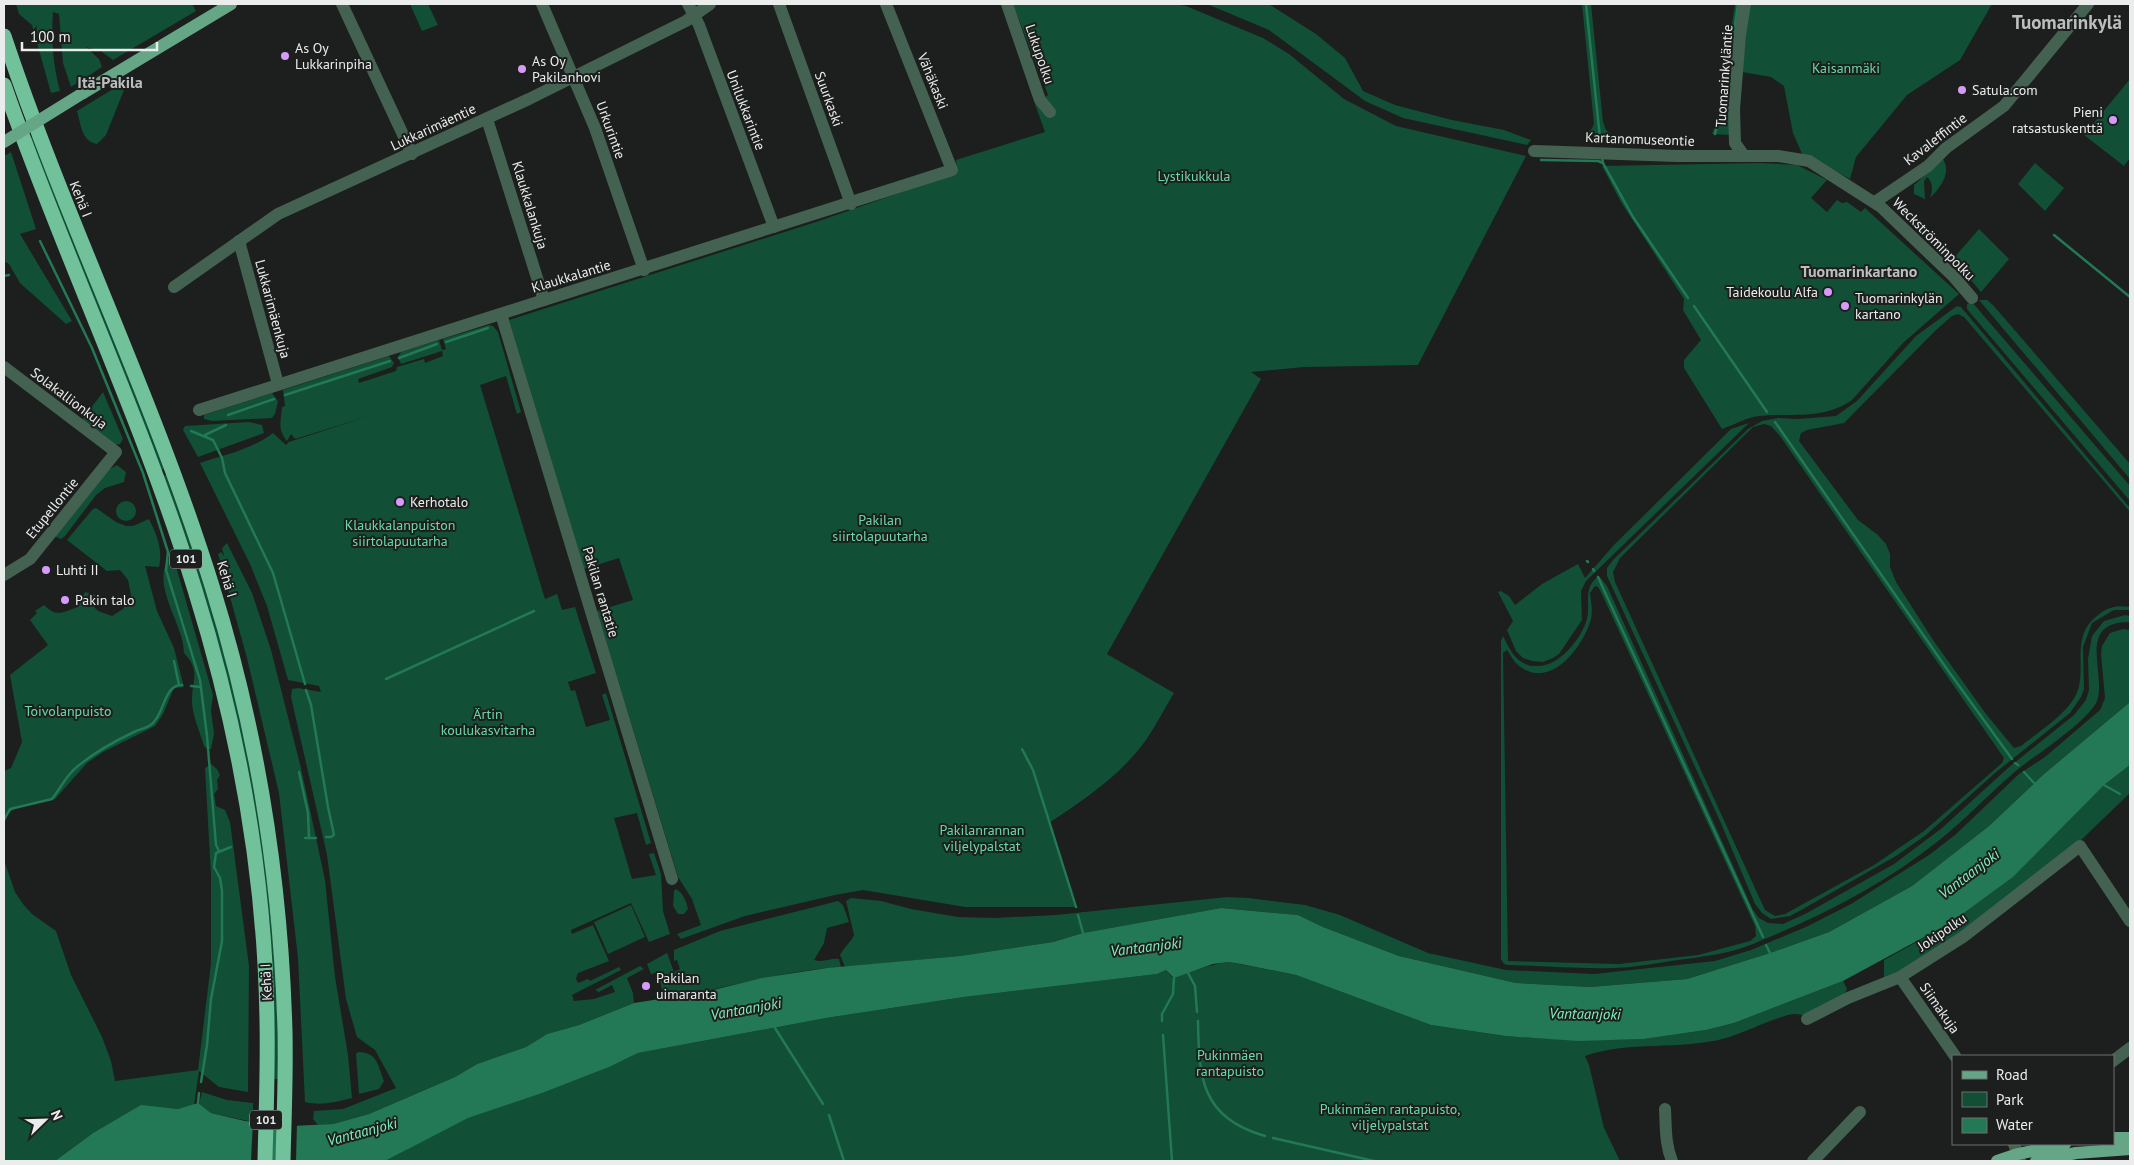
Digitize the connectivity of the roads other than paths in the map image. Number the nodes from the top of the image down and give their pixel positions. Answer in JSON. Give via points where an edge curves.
{"nodes":[{"id":1,"x":231,"y":4,"type":"edge"},
{"id":2,"x":342,"y":4,"type":"edge"},
{"id":3,"x":542,"y":4,"type":"edge"},
{"id":4,"x":688,"y":4,"type":"edge"},
{"id":5,"x":710,"y":4,"type":"edge"},
{"id":6,"x":779,"y":4,"type":"edge"},
{"id":7,"x":886,"y":4,"type":"edge"},
{"id":8,"x":1007,"y":4,"type":"edge"},
{"id":9,"x":1745,"y":4,"type":"edge"},
{"id":10,"x":2088,"y":4,"type":"edge"},
{"id":11,"x":694,"y":16,"type":"junction"},
{"id":12,"x":4,"y":36,"type":"edge"},
{"id":13,"x":574,"y":77,"type":"junction"},
{"id":14,"x":4,"y":85,"type":"edge"},
{"id":15,"x":1050,"y":112,"type":"dead end"},
{"id":16,"x":487,"y":119,"type":"junction"},
{"id":17,"x":4,"y":142,"type":"edge"},
{"id":18,"x":1534,"y":151,"type":"dead end"},
{"id":19,"x":412,"y":154,"type":"junction"},
{"id":20,"x":1744,"y":156,"type":"junction"},
{"id":21,"x":952,"y":170,"type":"joint"},
{"id":22,"x":1874,"y":202,"type":"junction"},
{"id":23,"x":851,"y":204,"type":"junction"},
{"id":24,"x":774,"y":227,"type":"junction"},
{"id":25,"x":238,"y":241,"type":"junction"},
{"id":26,"x":644,"y":270,"type":"junction"},
{"id":27,"x":174,"y":287,"type":"dead end"},
{"id":28,"x":1972,"y":298,"type":"dead end"},
{"id":29,"x":544,"y":300,"type":"junction"},
{"id":30,"x":501,"y":314,"type":"junction"},
{"id":31,"x":4,"y":367,"type":"edge"},
{"id":32,"x":278,"y":384,"type":"junction"},
{"id":33,"x":199,"y":410,"type":"dead end"},
{"id":34,"x":116,"y":452,"type":"joint"},
{"id":35,"x":4,"y":575,"type":"edge"},
{"id":36,"x":672,"y":879,"type":"dead end"},
{"id":37,"x":2130,"y":921,"type":"edge"},
{"id":38,"x":1900,"y":977,"type":"junction"},
{"id":39,"x":1807,"y":1019,"type":"dead end"},
{"id":40,"x":2130,"y":1048,"type":"edge"},
{"id":41,"x":1955,"y":1055,"type":"edge"},
{"id":42,"x":2114,"y":1060,"type":"edge"},
{"id":43,"x":1666,"y":1109,"type":"dead end"},
{"id":44,"x":1860,"y":1112,"type":"dead end"},
{"id":45,"x":2114,"y":1138,"type":"edge"},
{"id":46,"x":2130,"y":1138,"type":"edge"},
{"id":47,"x":2060,"y":1145,"type":"edge"},
{"id":48,"x":2130,"y":1149,"type":"edge"},
{"id":49,"x":2017,"y":1153,"type":"edge"},
{"id":50,"x":265,"y":1161,"type":"edge"},
{"id":51,"x":283,"y":1161,"type":"edge"},
{"id":52,"x":1672,"y":1161,"type":"edge"},
{"id":53,"x":1813,"y":1161,"type":"edge"},
{"id":54,"x":1997,"y":1161,"type":"edge"},
{"id":55,"x":2036,"y":1161,"type":"edge"}],
"edges":[{"from":1,"to":17,"type":"main road","bridge":true},
{"from":2,"to":19,"type":"street"},
{"from":3,"to":13,"type":"street","name":"Urkurintie"},
{"from":4,"to":11,"type":"street","name":"Unilukkarintie"},
{"from":5,"to":11,"type":"street","name":"Lukkarimäentie"},
{"from":6,"to":23,"type":"street","name":"Suurkaski"},
{"from":7,"to":21,"type":"street","name":"Vähäkaski"},
{"from":8,"to":15,"type":"street","name":"Lukupolku","via":[[1040,100]]},
{"from":9,"to":20,"type":"street","name":"Tuomarinkyläntie","via":[[1734,109],[1735,143]]},
{"from":10,"to":22,"type":"street","name":"Kavaleffintie","via":[[2004,106],[1946,148],[1928,166]]},
{"from":11,"to":13,"type":"street","name":"Lukkarimäentie"},
{"from":11,"to":24,"type":"street","name":"Unilukkarintie"},
{"from":12,"to":51,"type":"highway","name":"Kehä I","number":"101","via":[[45,152],[170,464],[225,630],[245,707],[270,847],[282,973],[286,1080]]},
{"from":13,"to":16,"type":"street","name":"Lukkarimäentie"},
{"from":13,"to":26,"type":"street","name":"Urkurintie"},
{"from":14,"to":50,"type":"highway","name":"Kehä I","number":"101","via":[[183,551],[227,712],[253,848],[265,971],[268,1079]]},
{"from":16,"to":19,"type":"street","name":"Lukkarimäentie"},
{"from":16,"to":29,"type":"street","name":"Klaukkalankuja"},
{"from":18,"to":20,"type":"street","name":"Kartanomuseontie"},
{"from":19,"to":25,"type":"street","name":"Lukkarimäentie","via":[[278,214]]},
{"from":20,"to":22,"type":"street","via":[[1793,157],[1809,161]]},
{"from":21,"to":23,"type":"street","name":"Klaukkalantie"},
{"from":22,"to":28,"type":"street","name":"Weckströminpolku"},
{"from":23,"to":24,"type":"street","name":"Klaukkalantie"},
{"from":24,"to":26,"type":"street","name":"Klaukkalantie"},
{"from":25,"to":27,"type":"street","name":"Lukkarimäentie"},
{"from":25,"to":32,"type":"street","name":"Lukkarimäenkuja"},
{"from":26,"to":29,"type":"street","name":"Klaukkalantie"},
{"from":29,"to":30,"type":"street","name":"Klaukkalantie"},
{"from":30,"to":32,"type":"street","name":"Klaukkalantie"},
{"from":30,"to":36,"type":"street","name":"Pakilan rantatie"},
{"from":31,"to":34,"type":"street","name":"Solakallionkuja"},
{"from":32,"to":33,"type":"street","name":"Klaukkalantie"},
{"from":34,"to":35,"type":"street","name":"Etupellontie","via":[[30,559]]},
{"from":37,"to":38,"type":"street","name":"Jokipolku","via":[[2080,846],[1963,937]]},
{"from":38,"to":39,"type":"street","name":"Jokipolku"},
{"from":38,"to":41,"type":"street","name":"Siimakuja"},
{"from":40,"to":42,"type":"street"},
{"from":43,"to":52,"type":"street","via":[[1666,1139]]},
{"from":44,"to":53,"type":"street"},
{"from":45,"to":46,"type":"main road"},
{"from":47,"to":49,"type":"main road"},
{"from":48,"to":55,"type":"main road","via":[[2076,1153]]},
{"from":49,"to":54,"type":"main road"}]}
